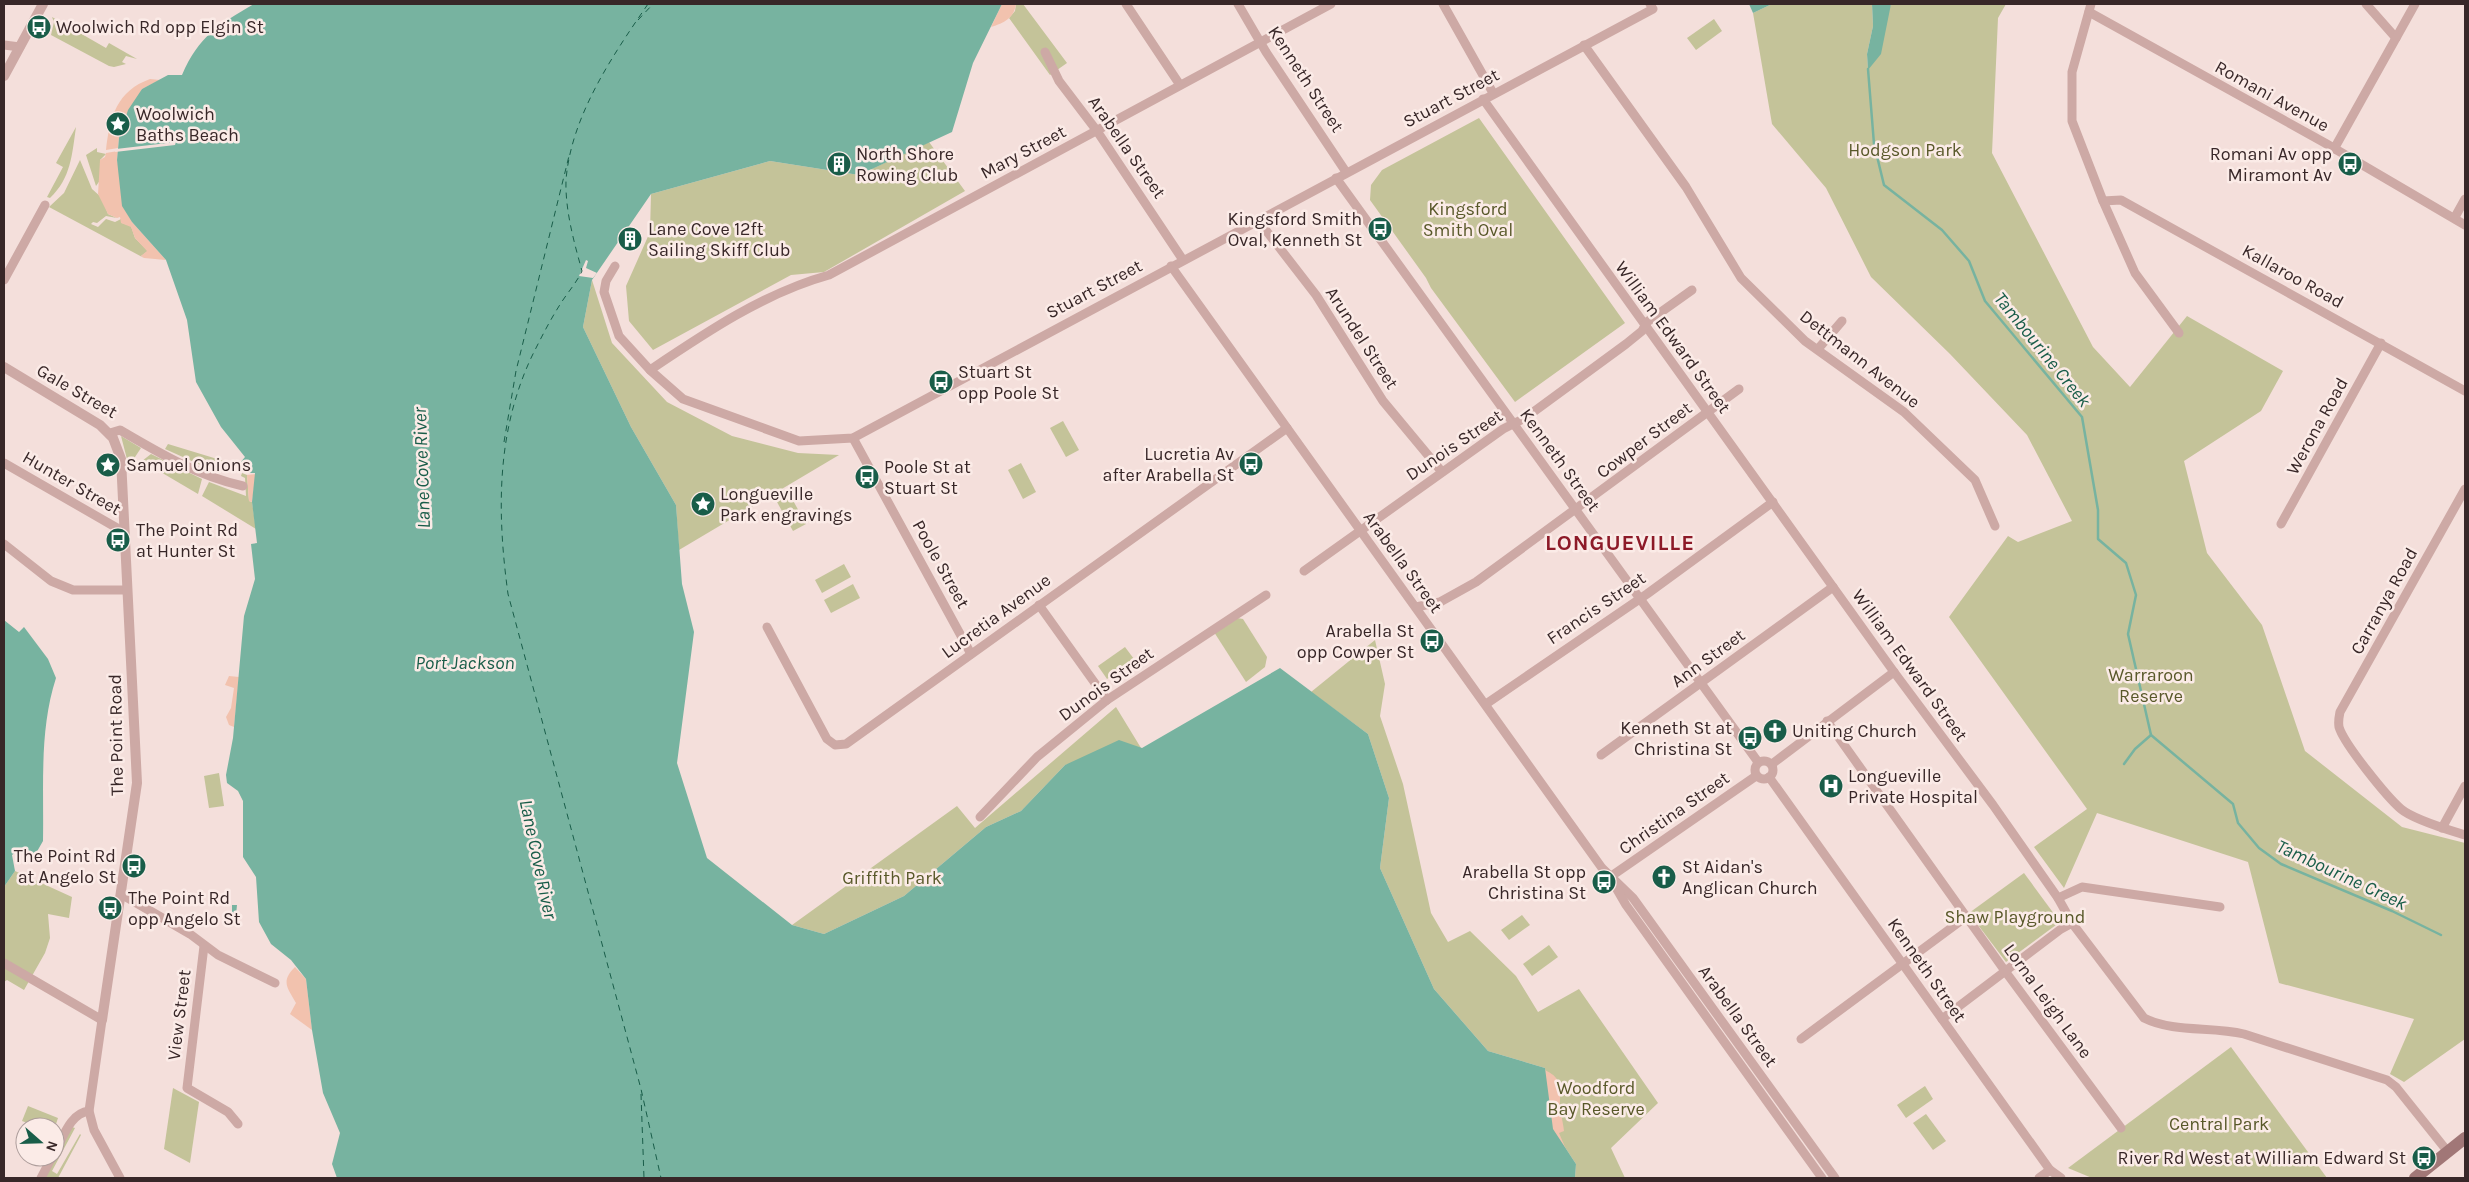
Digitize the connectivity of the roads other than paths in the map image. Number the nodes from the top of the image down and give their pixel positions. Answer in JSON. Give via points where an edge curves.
{"nodes":[{"id":1,"x":43,"y":4,"type":"edge"},
{"id":2,"x":1126,"y":4,"type":"edge"},
{"id":3,"x":1238,"y":4,"type":"edge"},
{"id":4,"x":1331,"y":4,"type":"edge"},
{"id":5,"x":1443,"y":4,"type":"edge"},
{"id":6,"x":2366,"y":4,"type":"edge"},
{"id":7,"x":2415,"y":4,"type":"edge"},
{"id":8,"x":1652,"y":6,"type":"edge"},
{"id":9,"x":2090,"y":8,"type":"edge"},
{"id":10,"x":2396,"y":38,"type":"junction"},
{"id":11,"x":1261,"y":42,"type":"junction"},
{"id":12,"x":1584,"y":45,"type":"junction"},
{"id":13,"x":4,"y":46,"type":"edge"},
{"id":14,"x":20,"y":47,"type":"junction"},
{"id":15,"x":1045,"y":52,"type":"dead end"},
{"id":16,"x":4,"y":76,"type":"edge"},
{"id":17,"x":1180,"y":86,"type":"junction"},
{"id":18,"x":1494,"y":93,"type":"junction"},
{"id":19,"x":1483,"y":98,"type":"junction"},
{"id":20,"x":1098,"y":131,"type":"junction"},
{"id":21,"x":2334,"y":149,"type":"junction"},
{"id":22,"x":1346,"y":172,"type":"junction"},
{"id":23,"x":1336,"y":178,"type":"junction"},
{"id":24,"x":2465,"y":199,"type":"edge"},
{"id":25,"x":2103,"y":201,"type":"junction"},
{"id":26,"x":45,"y":205,"type":"dead end"},
{"id":27,"x":2455,"y":217,"type":"junction"},
{"id":28,"x":1258,"y":220,"type":"junction"},
{"id":29,"x":2465,"y":225,"type":"edge"},
{"id":30,"x":1183,"y":260,"type":"junction"},
{"id":31,"x":615,"y":266,"type":"dead end"},
{"id":32,"x":1171,"y":266,"type":"junction"},
{"id":33,"x":4,"y":280,"type":"edge"},
{"id":34,"x":1692,"y":290,"type":"dead end"},
{"id":35,"x":1842,"y":322,"type":"dead end"},
{"id":36,"x":1643,"y":325,"type":"junction"},
{"id":37,"x":2179,"y":333,"type":"dead end"},
{"id":38,"x":2381,"y":343,"type":"junction"},
{"id":39,"x":1818,"y":350,"type":"junction"},
{"id":40,"x":4,"y":367,"type":"edge"},
{"id":41,"x":650,"y":370,"type":"junction"},
{"id":42,"x":1739,"y":389,"type":"dead end"},
{"id":43,"x":2465,"y":391,"type":"edge"},
{"id":44,"x":1707,"y":413,"type":"junction"},
{"id":45,"x":1514,"y":424,"type":"junction"},
{"id":46,"x":1287,"y":428,"type":"junction"},
{"id":47,"x":110,"y":433,"type":"junction"},
{"id":48,"x":852,"y":438,"type":"junction"},
{"id":49,"x":4,"y":463,"type":"edge"},
{"id":50,"x":1442,"y":472,"type":"junction"},
{"id":51,"x":243,"y":486,"type":"dead end"},
{"id":52,"x":2465,"y":489,"type":"edge"},
{"id":53,"x":1773,"y":502,"type":"junction"},
{"id":54,"x":1577,"y":510,"type":"junction"},
{"id":55,"x":2281,"y":524,"type":"dead end"},
{"id":56,"x":1995,"y":526,"type":"dead end"},
{"id":57,"x":1360,"y":529,"type":"junction"},
{"id":58,"x":124,"y":532,"type":"junction"},
{"id":59,"x":4,"y":544,"type":"edge"},
{"id":60,"x":1304,"y":571,"type":"dead end"},
{"id":61,"x":1833,"y":587,"type":"junction"},
{"id":62,"x":127,"y":590,"type":"junction"},
{"id":63,"x":1266,"y":595,"type":"dead end"},
{"id":64,"x":1640,"y":599,"type":"junction"},
{"id":65,"x":1039,"y":605,"type":"junction"},
{"id":66,"x":1416,"y":607,"type":"junction"},
{"id":67,"x":767,"y":627,"type":"dead end"},
{"id":68,"x":971,"y":654,"type":"junction"},
{"id":69,"x":1894,"y":672,"type":"junction"},
{"id":70,"x":1701,"y":684,"type":"junction"},
{"id":71,"x":1108,"y":700,"type":"junction"},
{"id":72,"x":1486,"y":704,"type":"junction"},
{"id":73,"x":1828,"y":721,"type":"junction"},
{"id":74,"x":1601,"y":755,"type":"dead end"},
{"id":75,"x":1758,"y":762,"type":"junction"},
{"id":76,"x":1772,"y":764,"type":"junction"},
{"id":77,"x":1756,"y":776,"type":"junction"},
{"id":78,"x":1770,"y":777,"type":"junction"},
{"id":79,"x":2465,"y":786,"type":"edge"},
{"id":80,"x":980,"y":817,"type":"dead end"},
{"id":81,"x":2442,"y":828,"type":"junction"},
{"id":82,"x":2465,"y":835,"type":"edge"},
{"id":83,"x":1610,"y":877,"type":"junction"},
{"id":84,"x":121,"y":894,"type":"junction"},
{"id":85,"x":2058,"y":898,"type":"junction"},
{"id":86,"x":2220,"y":907,"type":"dead end"},
{"id":87,"x":1966,"y":916,"type":"junction"},
{"id":88,"x":2072,"y":923,"type":"junction"},
{"id":89,"x":204,"y":946,"type":"junction"},
{"id":90,"x":4,"y":963,"type":"edge"},
{"id":91,"x":1902,"y":964,"type":"junction"},
{"id":92,"x":2005,"y":971,"type":"junction"},
{"id":93,"x":275,"y":983,"type":"dead end"},
{"id":94,"x":1942,"y":1019,"type":"junction"},
{"id":95,"x":102,"y":1020,"type":"junction"},
{"id":96,"x":1801,"y":1039,"type":"dead end"},
{"id":97,"x":89,"y":1111,"type":"junction"},
{"id":98,"x":238,"y":1124,"type":"dead end"},
{"id":99,"x":2121,"y":1128,"type":"dead end"},
{"id":100,"x":65,"y":1134,"type":"edge"},
{"id":101,"x":2465,"y":1138,"type":"edge"},
{"id":102,"x":2448,"y":1152,"type":"junction"},
{"id":103,"x":2050,"y":1170,"type":"junction"},
{"id":104,"x":120,"y":1178,"type":"edge"},
{"id":105,"x":1822,"y":1178,"type":"edge"},
{"id":106,"x":1834,"y":1178,"type":"edge"},
{"id":107,"x":2039,"y":1178,"type":"edge"},
{"id":108,"x":2061,"y":1178,"type":"edge"},
{"id":109,"x":2415,"y":1178,"type":"edge"}],
"edges":[{"from":1,"to":14,"type":"street"},
{"from":2,"to":17,"type":"street"},
{"from":3,"to":11,"type":"street","name":"Kenneth Street"},
{"from":4,"to":11,"type":"street","name":"Mary Street"},
{"from":5,"to":18,"type":"street"},
{"from":6,"to":10,"type":"street"},
{"from":7,"to":10,"type":"street"},
{"from":8,"to":12,"type":"street","name":"Stuart Street"},
{"from":9,"to":21,"type":"street","name":"Romani Avenue"},
{"from":9,"to":25,"type":"street","via":[[2072,72],[2071,114]]},
{"from":10,"to":21,"type":"street"},
{"from":11,"to":17,"type":"street","name":"Mary Street"},
{"from":11,"to":22,"type":"street","name":"Kenneth Street"},
{"from":12,"to":18,"type":"street","name":"Stuart Street"},
{"from":12,"to":39,"type":"street","name":"Dettmann Avenue","via":[[1686,188],[1741,278]]},
{"from":13,"to":14,"type":"street"},
{"from":14,"to":16,"type":"street"},
{"from":15,"to":20,"type":"street","name":"Arabella Street","via":[[1059,81]]},
{"from":17,"to":20,"type":"street","name":"Mary Street"},
{"from":18,"to":19,"type":"street","name":"Stuart Street"},
{"from":19,"to":22,"type":"street","name":"Stuart Street"},
{"from":19,"to":36,"type":"street","name":"William Edward Street"},
{"from":20,"to":30,"type":"street","name":"Arabella Street"},
{"from":20,"to":41,"type":"street","name":"Mary Street","via":[[829,275],[797,284],[703,334]]},
{"from":21,"to":27,"type":"street","name":"Romani Avenue"},
{"from":22,"to":23,"type":"street","name":"Stuart Street"},
{"from":23,"to":28,"type":"street","name":"Stuart Street"},
{"from":23,"to":45,"type":"street","name":"Kenneth Street"},
{"from":24,"to":27,"type":"street"},
{"from":25,"to":37,"type":"street","via":[[2141,283]]},
{"from":25,"to":38,"type":"street","name":"Kallaroo Road","via":[[2121,200]]},
{"from":26,"to":33,"type":"street"},
{"from":27,"to":29,"type":"street","name":"Romani Avenue"},
{"from":28,"to":30,"type":"street","name":"Stuart Street"},
{"from":28,"to":50,"type":"street","name":"Arundel Street","via":[[1316,295],[1383,401]]},
{"from":30,"to":32,"type":"street","name":"Stuart Street"},
{"from":31,"to":41,"type":"street","name":"Stuart Street","via":[[606,280],[604,292],[619,336]]},
{"from":32,"to":46,"type":"street","name":"Arabella Street"},
{"from":32,"to":48,"type":"street","name":"Stuart Street"},
{"from":34,"to":36,"type":"street","name":"Dunois Street"},
{"from":35,"to":39,"type":"street"},
{"from":36,"to":44,"type":"street","name":"William Edward Street"},
{"from":36,"to":45,"type":"street","name":"Dunois Street","via":[[1642,331],[1626,344]]},
{"from":38,"to":43,"type":"street","name":"Kallaroo Road"},
{"from":38,"to":55,"type":"street","name":"Werona Road"},
{"from":39,"to":56,"type":"street","name":"Dettmann Avenue","via":[[1904,412],[1975,480]]},
{"from":40,"to":47,"type":"street","name":"Gale Street","via":[[91,418]]},
{"from":41,"to":48,"type":"street","name":"Stuart Street","via":[[683,399],[799,441]]},
{"from":42,"to":44,"type":"street","name":"Cowper Street"},
{"from":44,"to":53,"type":"street","name":"William Edward Street"},
{"from":44,"to":54,"type":"street","name":"Cowper Street"},
{"from":45,"to":50,"type":"street","name":"Dunois Street"},
{"from":45,"to":54,"type":"street","name":"Kenneth Street"},
{"from":46,"to":57,"type":"street","name":"Arabella Street"},
{"from":46,"to":65,"type":"street","name":"Lucretia Avenue"},
{"from":47,"to":51,"type":"street","name":"Gale Street","via":[[120,430],[170,459],[221,481]]},
{"from":47,"to":58,"type":"street","name":"The Point Road","via":[[121,459]]},
{"from":48,"to":68,"type":"street","name":"Poole Street"},
{"from":49,"to":58,"type":"street","name":"Hunter Street"},
{"from":50,"to":57,"type":"street","name":"Dunois Street"},
{"from":52,"to":81,"type":"street","name":"Carranya Road","via":[[2338,720],[2341,731],[2368,772],[2402,810]]},
{"from":53,"to":61,"type":"street","name":"William Edward Street"},
{"from":53,"to":64,"type":"street","name":"Francis Street"},
{"from":54,"to":64,"type":"street","name":"Kenneth Street"},
{"from":54,"to":66,"type":"street","name":"Cowper Street","via":[[1476,582],[1440,602]]},
{"from":57,"to":60,"type":"street","name":"Dunois Street"},
{"from":57,"to":66,"type":"street","name":"Arabella Street"},
{"from":58,"to":62,"type":"street","name":"The Point Road"},
{"from":59,"to":62,"type":"street","via":[[51,581],[73,590]]},
{"from":61,"to":69,"type":"street","name":"William Edward Street"},
{"from":61,"to":70,"type":"street","name":"Ann Street"},
{"from":62,"to":84,"type":"street","name":"The Point Road","via":[[137,783]]},
{"from":63,"to":71,"type":"street","name":"Dunois Street"},
{"from":64,"to":70,"type":"street","name":"Kenneth Street"},
{"from":64,"to":72,"type":"street","name":"Francis Street"},
{"from":65,"to":68,"type":"street","name":"Lucretia Avenue"},
{"from":65,"to":71,"type":"street"},
{"from":66,"to":72,"type":"street","name":"Arabella Street"},
{"from":67,"to":68,"type":"street","name":"Lucretia Avenue","via":[[827,739],[835,745],[846,744]]},
{"from":69,"to":73,"type":"street"},
{"from":69,"to":85,"type":"street","name":"William Edward Street"},
{"from":70,"to":74,"type":"street","name":"Ann Street"},
{"from":70,"to":75,"type":"street","name":"Kenneth Street"},
{"from":71,"to":80,"type":"street","name":"Dunois Street","via":[[1037,757]]},
{"from":72,"to":83,"type":"street","name":"Arabella Street"},
{"from":73,"to":76,"type":"street"},
{"from":73,"to":87,"type":"street","name":"Lorna Leigh Lane"},
{"from":75,"to":76,"type":"street","via":[[1764,760]]},
{"from":75,"to":77,"type":"street","via":[[1754,770]]},
{"from":76,"to":78,"type":"street"},
{"from":77,"to":78,"type":"street"},
{"from":77,"to":83,"type":"street","name":"Christina Street"},
{"from":78,"to":91,"type":"street","name":"Kenneth Street"},
{"from":79,"to":81,"type":"street"},
{"from":81,"to":82,"type":"street"},
{"from":83,"to":105,"type":"street","name":"Arabella Street","via":[[1626,905]]},
{"from":83,"to":106,"type":"street","name":"Arabella Street","via":[[1633,898]]},
{"from":84,"to":89,"type":"street","via":[[198,939]]},
{"from":84,"to":95,"type":"street","name":"The Point Road"},
{"from":85,"to":86,"type":"street","via":[[2082,886]]},
{"from":85,"to":88,"type":"street","name":"William Edward Street"},
{"from":87,"to":91,"type":"street"},
{"from":87,"to":92,"type":"street","name":"Lorna Leigh Lane"},
{"from":88,"to":92,"type":"street"},
{"from":88,"to":102,"type":"street","name":"William Edward Street","via":[[2144,1018],[2157,1025],[2230,1030],[2387,1080]]},
{"from":89,"to":93,"type":"street"},
{"from":89,"to":98,"type":"street","name":"View Street","via":[[187,1088],[228,1112]]},
{"from":90,"to":95,"type":"street"},
{"from":91,"to":94,"type":"street","name":"Kenneth Street"},
{"from":91,"to":96,"type":"street"},
{"from":92,"to":94,"type":"street"},
{"from":92,"to":99,"type":"street","name":"Lorna Leigh Lane"},
{"from":94,"to":103,"type":"street","name":"Kenneth Street"},
{"from":95,"to":97,"type":"street","name":"The Point Road"},
{"from":97,"to":100,"type":"street","via":[[78,1114]]},
{"from":97,"to":104,"type":"street","name":"The Point Road","via":[[94,1130]]},
{"from":101,"to":102,"type":"main road"},
{"from":102,"to":109,"type":"main road"},
{"from":103,"to":107,"type":"street"},
{"from":103,"to":108,"type":"street","name":"Kenneth Street"}]}
